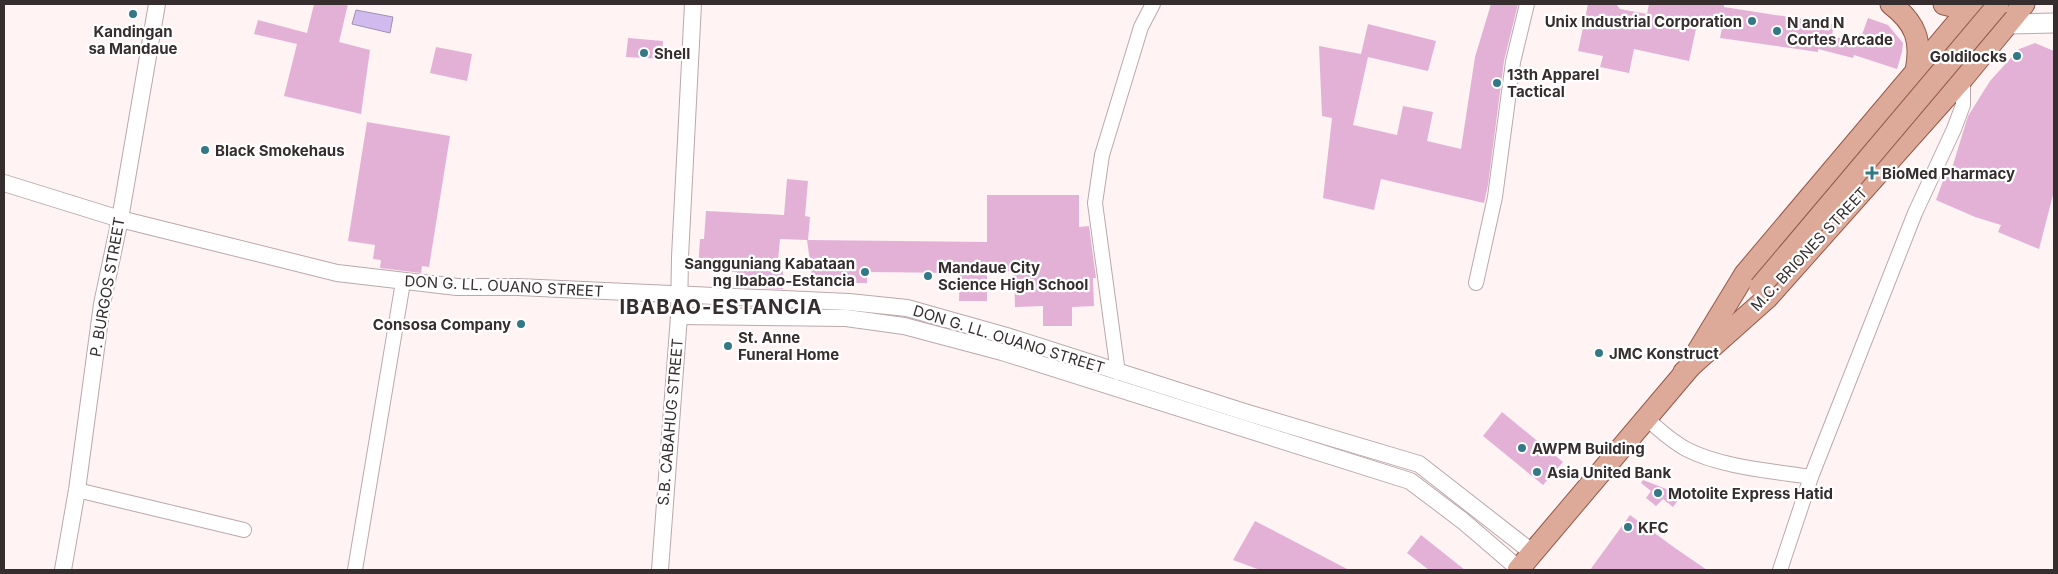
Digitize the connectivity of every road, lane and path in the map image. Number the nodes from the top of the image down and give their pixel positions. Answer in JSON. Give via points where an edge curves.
{"nodes":[{"id":1,"x":157,"y":4,"type":"edge"},
{"id":2,"x":693,"y":4,"type":"edge"},
{"id":3,"x":1153,"y":4,"type":"edge"},
{"id":4,"x":1527,"y":4,"type":"edge"},
{"id":5,"x":1891,"y":4,"type":"edge"},
{"id":6,"x":1944,"y":4,"type":"edge"},
{"id":7,"x":1999,"y":4,"type":"edge"},
{"id":8,"x":2024,"y":4,"type":"edge"},
{"id":9,"x":2031,"y":4,"type":"edge"},
{"id":10,"x":1971,"y":6,"type":"edge"},
{"id":11,"x":2008,"y":24,"type":"junction"},
{"id":12,"x":1916,"y":72,"type":"junction"},
{"id":13,"x":1963,"y":78,"type":"junction"},
{"id":14,"x":4,"y":183,"type":"edge"},
{"id":15,"x":120,"y":219,"type":"junction"},
{"id":16,"x":404,"y":282,"type":"junction"},
{"id":17,"x":1476,"y":283,"type":"dead end"},
{"id":18,"x":679,"y":295,"type":"junction"},
{"id":19,"x":847,"y":310,"type":"junction"},
{"id":20,"x":679,"y":316,"type":"junction"},
{"id":21,"x":1048,"y":349,"type":"junction"},
{"id":22,"x":1041,"y":364,"type":"junction"},
{"id":23,"x":1684,"y":372,"type":"junction"},
{"id":24,"x":1118,"y":373,"type":"junction"},
{"id":25,"x":1646,"y":418,"type":"junction"},
{"id":26,"x":1246,"y":420,"type":"junction"},
{"id":27,"x":1811,"y":477,"type":"junction"},
{"id":28,"x":77,"y":490,"type":"junction"},
{"id":29,"x":244,"y":530,"type":"dead end"},
{"id":30,"x":1533,"y":553,"type":"junction"},
{"id":31,"x":63,"y":570,"type":"edge"},
{"id":32,"x":355,"y":570,"type":"edge"},
{"id":33,"x":660,"y":570,"type":"edge"},
{"id":34,"x":1518,"y":570,"type":"edge"},
{"id":35,"x":1780,"y":570,"type":"edge"}],
"edges":[{"from":1,"to":15,"type":"street","name":"P. BURGOS STREET"},
{"from":2,"to":18,"type":"street","name":"S.B. CABAHUG STREET"},
{"from":3,"to":24,"type":"street","via":[[1141,27],[1102,155],[1095,203]]},
{"from":4,"to":17,"type":"street","via":[[1513,62],[1495,197]]},
{"from":5,"to":12,"type":"main road","via":[[1907,19],[1917,38]]},
{"from":6,"to":10,"type":"main road"},
{"from":7,"to":23,"type":"main road","name":"M.C. BRIONES STREET","bridge":true},
{"from":8,"to":11,"type":"main road","name":"M.C. BRIONES STREET"},
{"from":9,"to":11,"type":"main road","via":[[2054,22]]},
{"from":10,"to":11,"type":"main road"},
{"from":10,"to":12,"type":"main road","name":"M.C. BRIONES STREET"},
{"from":11,"to":13,"type":"main road","name":"M.C. BRIONES STREET"},
{"from":12,"to":23,"type":"main road","name":"M.C. BRIONES STREET","via":[[1745,274]]},
{"from":13,"to":23,"type":"main road","name":"M.C. BRIONES STREET","via":[[1767,298]]},
{"from":13,"to":27,"type":"street","via":[[1963,105],[1957,121],[1915,213]]},
{"from":14,"to":15,"type":"street","name":"DON G. LL. OUANO STREET"},
{"from":15,"to":16,"type":"street","name":"DON G. LL. OUANO STREET","via":[[337,273]]},
{"from":15,"to":28,"type":"street","name":"P. BURGOS STREET","via":[[102,304]]},
{"from":16,"to":18,"type":"street","name":"DON G. LL. OUANO STREET"},
{"from":16,"to":32,"type":"street"},
{"from":18,"to":19,"type":"street","name":"DON G. LL. OUANO STREET"},
{"from":18,"to":20,"type":"street","name":"S.B. CABAHUG STREET"},
{"from":19,"to":20,"type":"street","name":"DON G. LL. OUANO STREET"},
{"from":19,"to":21,"type":"street","name":"DON G. LL. OUANO STREET","via":[[907,308]]},
{"from":19,"to":22,"type":"street","name":"DON G. LL. OUANO STREET"},
{"from":20,"to":33,"type":"street","name":"S.B. CABAHUG STREET"},
{"from":21,"to":22,"type":"street"},
{"from":21,"to":24,"type":"street","name":"DON G. LL. OUANO STREET"},
{"from":22,"to":26,"type":"street","name":"DON G. LL. OUANO STREET"},
{"from":23,"to":25,"type":"main road","name":"M.C. BRIONES STREET"},
{"from":24,"to":26,"type":"street","name":"DON G. LL. OUANO STREET"},
{"from":25,"to":27,"type":"street","via":[[1687,450],[1731,464]]},
{"from":25,"to":30,"type":"main road","name":"M.C. BRIONES STREET"},
{"from":26,"to":30,"type":"street","name":"DON G. LL. OUANO STREET","via":[[1419,464]]},
{"from":26,"to":34,"type":"street","name":"DON G. LL. OUANO STREET","via":[[1410,481],[1463,521]]},
{"from":27,"to":35,"type":"street"},
{"from":28,"to":29,"type":"street"},
{"from":28,"to":31,"type":"street","name":"P. BURGOS STREET"},
{"from":30,"to":34,"type":"main road","name":"M.C. BRIONES STREET"}]}
